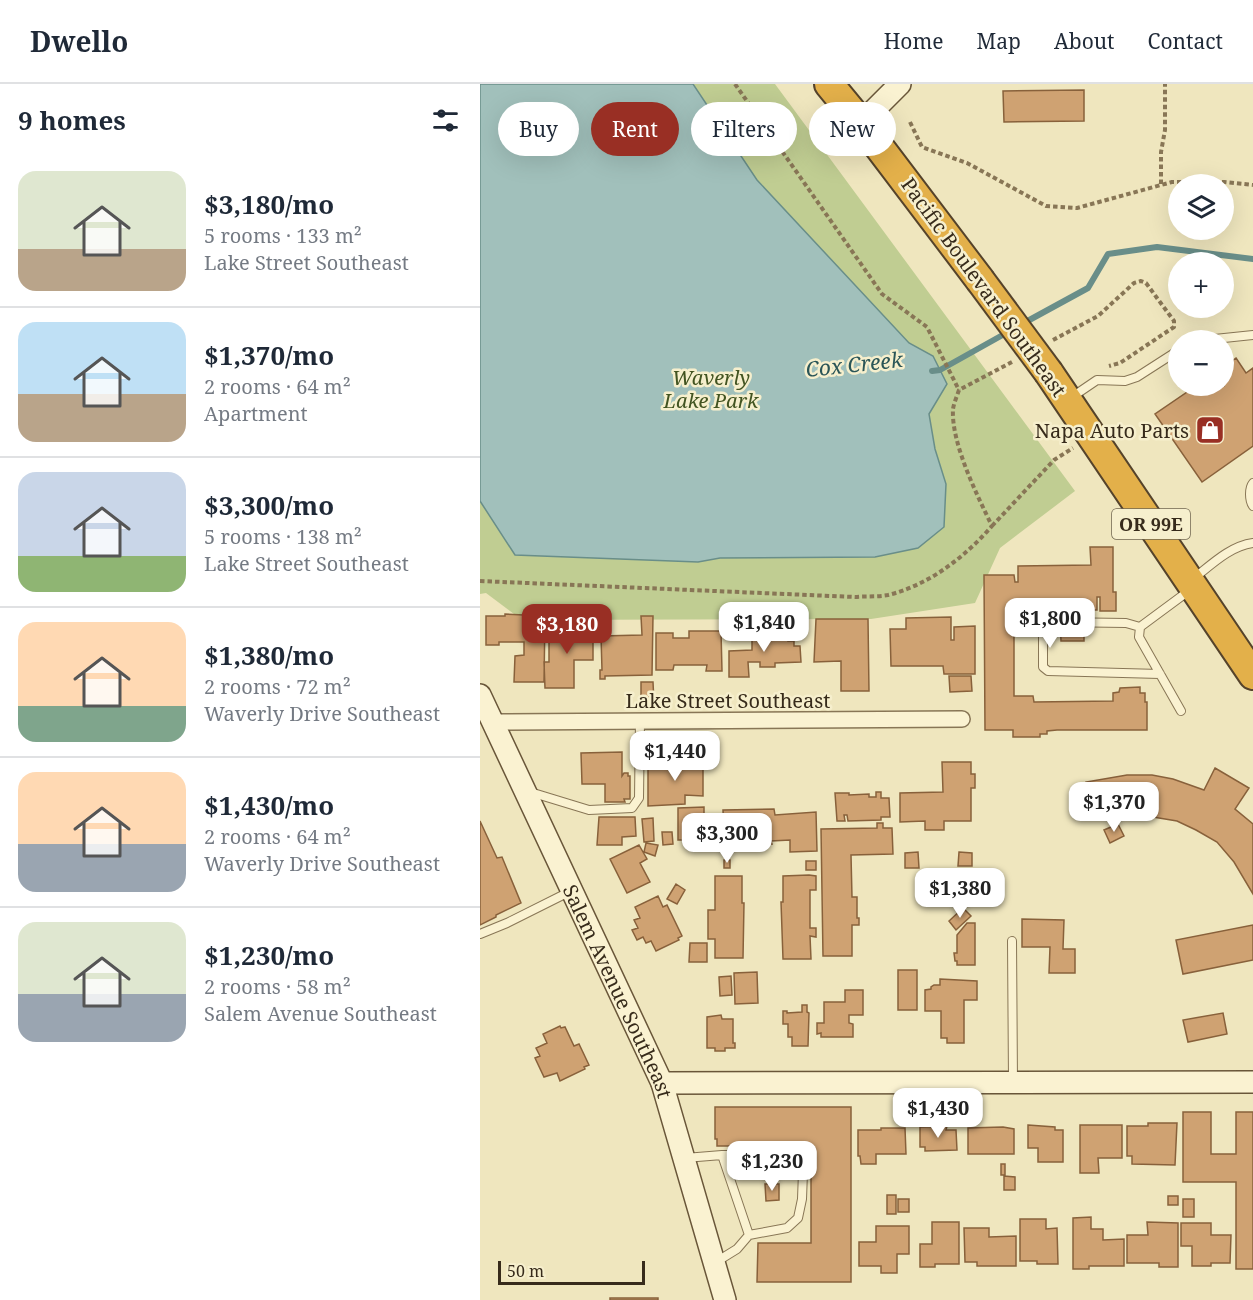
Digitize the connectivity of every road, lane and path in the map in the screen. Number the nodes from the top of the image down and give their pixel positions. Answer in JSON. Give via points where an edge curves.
{"nodes":[{"id":1,"x":735,"y":84,"type":"edge"},
{"id":2,"x":829,"y":84,"type":"edge"},
{"id":3,"x":900,"y":84,"type":"edge"},
{"id":4,"x":1165,"y":84,"type":"edge"},
{"id":5,"x":844,"y":102,"type":"edge"},
{"id":6,"x":882,"y":102,"type":"edge"},
{"id":7,"x":910,"y":122,"type":"dead end"},
{"id":8,"x":886,"y":156,"type":"edge"},
{"id":9,"x":1161,"y":184,"type":"junction"},
{"id":10,"x":1253,"y":185,"type":"edge"},
{"id":11,"x":1253,"y":335,"type":"edge"},
{"id":12,"x":1234,"y":337,"type":"edge"},
{"id":13,"x":1048,"y":343,"type":"dead end"},
{"id":14,"x":1168,"y":357,"type":"edge"},
{"id":15,"x":1018,"y":359,"type":"dead end"},
{"id":16,"x":1097,"y":380,"type":"junction"},
{"id":17,"x":959,"y":390,"type":"junction"},
{"id":18,"x":1067,"y":400,"type":"junction"},
{"id":19,"x":1092,"y":437,"type":"junction"},
{"id":20,"x":1253,"y":483,"type":"edge"},
{"id":21,"x":1253,"y":506,"type":"edge"},
{"id":22,"x":992,"y":526,"type":"junction"},
{"id":23,"x":1253,"y":543,"type":"edge"},
{"id":24,"x":480,"y":581,"type":"edge"},
{"id":25,"x":1192,"y":584,"type":"junction"},
{"id":26,"x":1140,"y":627,"type":"junction"},
{"id":27,"x":1160,"y":674,"type":"junction"},
{"id":28,"x":1253,"y":675,"type":"edge"},
{"id":29,"x":480,"y":695,"type":"edge"},
{"id":30,"x":1181,"y":711,"type":"dead end"},
{"id":31,"x":962,"y":719,"type":"dead end"},
{"id":32,"x":640,"y":721,"type":"junction"},
{"id":33,"x":493,"y":722,"type":"junction"},
{"id":34,"x":526,"y":790,"type":"junction"},
{"id":35,"x":573,"y":891,"type":"junction"},
{"id":36,"x":480,"y":934,"type":"edge"},
{"id":37,"x":1012,"y":941,"type":"dead end"},
{"id":38,"x":1253,"y":1082,"type":"edge"},
{"id":39,"x":662,"y":1083,"type":"junction"},
{"id":40,"x":1013,"y":1083,"type":"junction"},
{"id":41,"x":722,"y":1155,"type":"junction"},
{"id":42,"x":686,"y":1158,"type":"junction"},
{"id":43,"x":749,"y":1235,"type":"junction"},
{"id":44,"x":714,"y":1263,"type":"junction"},
{"id":45,"x":725,"y":1300,"type":"edge"}],
"edges":[{"from":1,"to":17,"type":"path","via":[[882,294],[927,327]]},
{"from":2,"to":5,"type":"highway","name":"Pacific Boulevard Southeast","number":"OR 99E"},
{"from":3,"to":6,"type":"main road"},
{"from":4,"to":9,"type":"path"},
{"from":7,"to":9,"type":"path","via":[[922,147],[967,163],[1046,206],[1077,208]]},
{"from":8,"to":18,"type":"highway","name":"Pacific Boulevard Southeast","number":"OR 99E","bridge":true},
{"from":9,"to":10,"type":"path"},
{"from":11,"to":12,"type":"lane"},
{"from":13,"to":16,"type":"path","via":[[1098,316],[1134,283],[1146,283],[1174,321],[1174,327],[1120,363],[1101,367]]},
{"from":14,"to":16,"type":"lane","via":[[1125,381]]},
{"from":15,"to":17,"type":"path"},
{"from":16,"to":18,"type":"lane"},
{"from":17,"to":22,"type":"path","via":[[953,407],[956,436]]},
{"from":18,"to":19,"type":"highway","name":"Pacific Boulevard Southeast","number":"OR 99E"},
{"from":19,"to":22,"type":"path","via":[[1054,460]]},
{"from":19,"to":25,"type":"highway","name":"Pacific Boulevard Southeast","number":"OR 99E"},
{"from":20,"to":21,"type":"lane"},
{"from":22,"to":24,"type":"path","via":[[972,548],[926,581],[887,595],[855,597]]},
{"from":23,"to":25,"type":"lane","via":[[1227,553]]},
{"from":25,"to":26,"type":"lane"},
{"from":25,"to":28,"type":"highway","name":"Pacific Boulevard Southeast","number":"OR 99E"},
{"from":26,"to":27,"type":"lane","via":[[1139,637]]},
{"from":26,"to":27,"type":"lane","via":[[1126,623],[1047,624],[1043,628],[1043,667],[1048,671]]},
{"from":27,"to":30,"type":"lane"},
{"from":29,"to":33,"type":"main road","name":"Salem Avenue Southeast"},
{"from":31,"to":32,"type":"street","name":"Lake Street Southeast"},
{"from":32,"to":33,"type":"street","name":"Lake Street Southeast"},
{"from":32,"to":34,"type":"lane","via":[[639,798],[632,808],[589,810]]},
{"from":33,"to":34,"type":"main road","name":"Salem Avenue Southeast"},
{"from":34,"to":35,"type":"main road","name":"Salem Avenue Southeast"},
{"from":35,"to":36,"type":"lane"},
{"from":35,"to":39,"type":"main road","name":"Salem Avenue Southeast"},
{"from":37,"to":40,"type":"lane"},
{"from":38,"to":40,"type":"main road"},
{"from":39,"to":40,"type":"main road"},
{"from":39,"to":42,"type":"main road","name":"Salem Avenue Southeast"},
{"from":41,"to":42,"type":"lane"},
{"from":41,"to":43,"type":"lane"},
{"from":41,"to":43,"type":"lane","via":[[786,1155],[796,1159],[802,1173],[798,1218],[787,1227]]},
{"from":42,"to":44,"type":"main road","name":"Salem Avenue Southeast"},
{"from":43,"to":44,"type":"lane","via":[[737,1249]]},
{"from":44,"to":45,"type":"main road","name":"Salem Avenue Southeast"}]}
